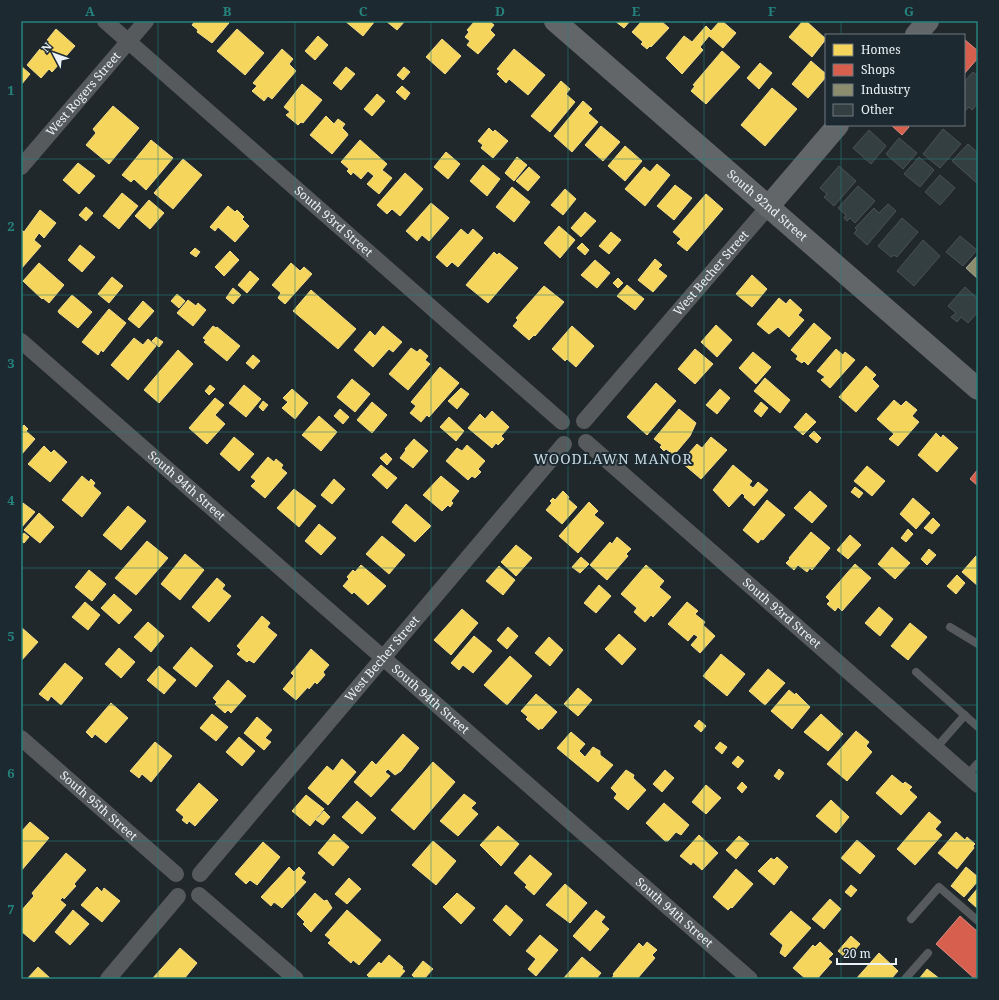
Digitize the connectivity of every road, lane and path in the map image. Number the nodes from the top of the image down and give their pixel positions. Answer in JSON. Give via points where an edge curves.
{"nodes":[{"id":1,"x":105,"y":21,"type":"edge"},
{"id":2,"x":146,"y":21,"type":"edge"},
{"id":3,"x":555,"y":21,"type":"edge"},
{"id":4,"x":928,"y":21,"type":"edge"},
{"id":5,"x":917,"y":34,"type":"edge"},
{"id":6,"x":128,"y":41,"type":"junction"},
{"id":7,"x":837,"y":126,"type":"edge"},
{"id":8,"x":21,"y":167,"type":"edge"},
{"id":9,"x":768,"y":207,"type":"junction"},
{"id":10,"x":21,"y":341,"type":"edge"},
{"id":11,"x":978,"y":389,"type":"edge"},
{"id":12,"x":584,"y":421,"type":"junction"},
{"id":13,"x":562,"y":422,"type":"junction"},
{"id":14,"x":586,"y":442,"type":"junction"},
{"id":15,"x":564,"y":444,"type":"junction"},
{"id":16,"x":950,"y":627,"type":"dead end"},
{"id":17,"x":978,"y":644,"type":"edge"},
{"id":18,"x":382,"y":657,"type":"junction"},
{"id":19,"x":916,"y":672,"type":"dead end"},
{"id":20,"x":965,"y":715,"type":"junction"},
{"id":21,"x":978,"y":727,"type":"edge"},
{"id":22,"x":21,"y":738,"type":"edge"},
{"id":23,"x":936,"y":748,"type":"junction"},
{"id":24,"x":978,"y":763,"type":"edge"},
{"id":25,"x":973,"y":780,"type":"edge"},
{"id":26,"x":176,"y":874,"type":"junction"},
{"id":27,"x":200,"y":874,"type":"junction"},
{"id":28,"x":199,"y":895,"type":"junction"},
{"id":29,"x":178,"y":896,"type":"junction"},
{"id":30,"x":911,"y":919,"type":"dead end"},
{"id":31,"x":978,"y":921,"type":"edge"},
{"id":32,"x":928,"y":953,"type":"dead end"},
{"id":33,"x":108,"y":979,"type":"edge"},
{"id":34,"x":296,"y":979,"type":"edge"},
{"id":35,"x":750,"y":979,"type":"edge"},
{"id":36,"x":905,"y":979,"type":"edge"}],
"edges":[{"from":1,"to":6,"type":"street","name":"South 93rd Street"},
{"from":2,"to":6,"type":"street","name":"West Rogers Street"},
{"from":3,"to":9,"type":"street","name":"South 92nd Street"},
{"from":4,"to":5,"type":"street"},
{"from":6,"to":8,"type":"street","name":"West Rogers Street"},
{"from":6,"to":13,"type":"street","name":"South 93rd Street"},
{"from":7,"to":9,"type":"street","name":"West Becher Street"},
{"from":9,"to":11,"type":"street","name":"South 92nd Street"},
{"from":9,"to":12,"type":"street","name":"West Becher Street"},
{"from":10,"to":18,"type":"street","name":"South 94th Street"},
{"from":12,"to":13,"type":"street","via":[[572,417]]},
{"from":12,"to":14,"type":"street","via":[[590,431]]},
{"from":13,"to":15,"type":"street","via":[[558,431]]},
{"from":14,"to":15,"type":"street","via":[[574,448]]},
{"from":14,"to":23,"type":"street","name":"South 93rd Street"},
{"from":15,"to":18,"type":"street","name":"West Becher Street"},
{"from":16,"to":17,"type":"lane"},
{"from":18,"to":27,"type":"street","name":"West Becher Street"},
{"from":18,"to":35,"type":"street","name":"South 94th Street"},
{"from":19,"to":20,"type":"lane"},
{"from":20,"to":21,"type":"lane"},
{"from":20,"to":23,"type":"lane"},
{"from":22,"to":26,"type":"street","name":"South 95th Street"},
{"from":23,"to":25,"type":"street","name":"South 93rd Street"},
{"from":24,"to":25,"type":"lane"},
{"from":26,"to":27,"type":"street","via":[[191,869]]},
{"from":26,"to":29,"type":"street","via":[[173,888]]},
{"from":27,"to":28,"type":"street","via":[[204,888]]},
{"from":28,"to":29,"type":"street","via":[[188,900]]},
{"from":28,"to":34,"type":"street"},
{"from":29,"to":33,"type":"street"},
{"from":30,"to":31,"type":"lane","via":[[939,887]]},
{"from":32,"to":36,"type":"lane"}]}
